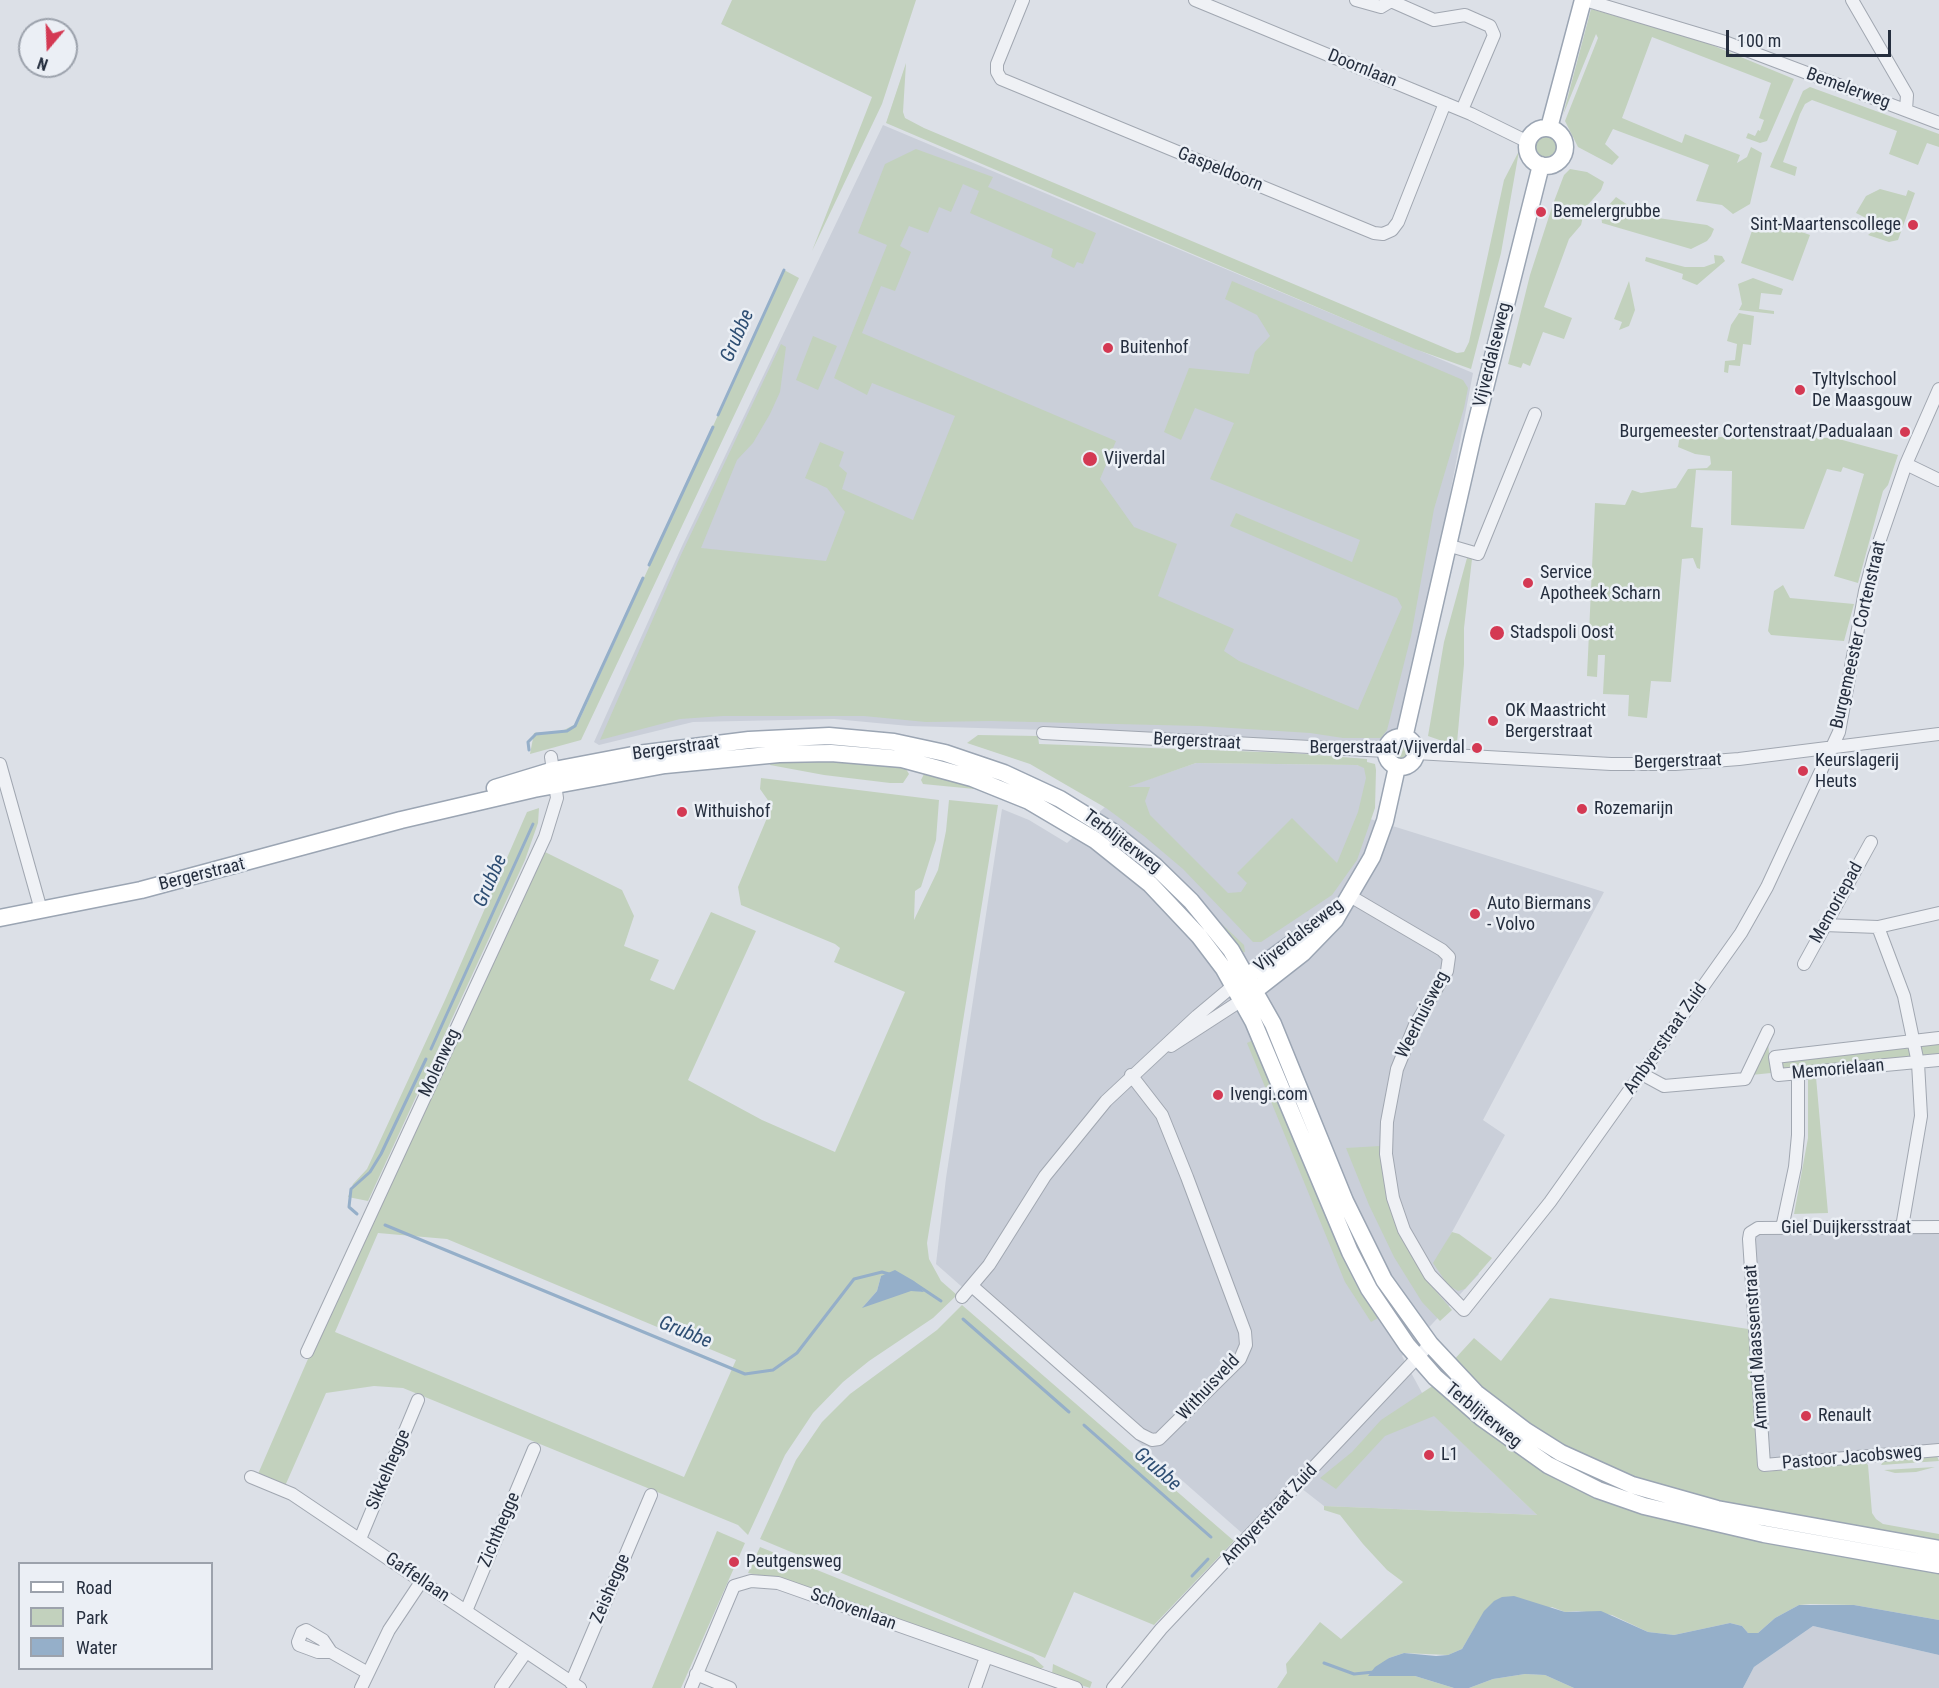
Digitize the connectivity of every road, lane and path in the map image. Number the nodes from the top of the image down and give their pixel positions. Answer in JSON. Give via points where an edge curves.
{"nodes":[{"id":1,"x":1023,"y":0,"type":"edge"},
{"id":2,"x":1195,"y":0,"type":"edge"},
{"id":3,"x":1356,"y":0,"type":"edge"},
{"id":4,"x":1391,"y":0,"type":"edge"},
{"id":5,"x":1852,"y":0,"type":"edge"},
{"id":6,"x":1583,"y":4,"type":"edge"},
{"id":7,"x":1445,"y":103,"type":"junction"},
{"id":8,"x":1462,"y":110,"type":"junction"},
{"id":9,"x":1906,"y":110,"type":"junction"},
{"id":10,"x":1939,"y":123,"type":"edge"},
{"id":11,"x":1549,"y":128,"type":"junction"},
{"id":12,"x":1528,"y":142,"type":"junction"},
{"id":13,"x":1541,"y":165,"type":"junction"},
{"id":14,"x":1939,"y":389,"type":"edge"},
{"id":15,"x":1535,"y":414,"type":"dead end"},
{"id":16,"x":1906,"y":464,"type":"junction"},
{"id":17,"x":1939,"y":480,"type":"edge"},
{"id":18,"x":1448,"y":545,"type":"junction"},
{"id":19,"x":1043,"y":733,"type":"dead end"},
{"id":20,"x":1939,"y":734,"type":"edge"},
{"id":21,"x":1404,"y":738,"type":"junction"},
{"id":22,"x":1832,"y":746,"type":"junction"},
{"id":23,"x":1386,"y":751,"type":"junction"},
{"id":24,"x":1416,"y":753,"type":"junction"},
{"id":25,"x":0,"y":764,"type":"edge"},
{"id":26,"x":956,"y":765,"type":"joint"},
{"id":27,"x":1397,"y":767,"type":"junction"},
{"id":28,"x":554,"y":770,"type":"junction"},
{"id":29,"x":1871,"y":842,"type":"dead end"},
{"id":30,"x":1350,"y":896,"type":"junction"},
{"id":31,"x":41,"y":910,"type":"junction"},
{"id":32,"x":1939,"y":913,"type":"edge"},
{"id":33,"x":0,"y":918,"type":"edge"},
{"id":34,"x":1824,"y":925,"type":"junction"},
{"id":35,"x":1878,"y":927,"type":"junction"},
{"id":36,"x":1804,"y":964,"type":"dead end"},
{"id":37,"x":1245,"y":988,"type":"junction"},
{"id":38,"x":1768,"y":1031,"type":"dead end"},
{"id":39,"x":1939,"y":1038,"type":"edge"},
{"id":40,"x":1915,"y":1042,"type":"junction"},
{"id":41,"x":1939,"y":1060,"type":"edge"},
{"id":42,"x":1918,"y":1063,"type":"junction"},
{"id":43,"x":1642,"y":1074,"type":"junction"},
{"id":44,"x":1798,"y":1074,"type":"junction"},
{"id":45,"x":1131,"y":1075,"type":"junction"},
{"id":46,"x":1902,"y":1227,"type":"junction"},
{"id":47,"x":1939,"y":1227,"type":"edge"},
{"id":48,"x":1782,"y":1228,"type":"junction"},
{"id":49,"x":1754,"y":1229,"type":"joint"},
{"id":50,"x":972,"y":1286,"type":"junction"},
{"id":51,"x":962,"y":1297,"type":"dead end"},
{"id":52,"x":1464,"y":1310,"type":"joint"},
{"id":53,"x":1430,"y":1344,"type":"junction"},
{"id":54,"x":307,"y":1352,"type":"dead end"},
{"id":55,"x":1418,"y":1358,"type":"junction"},
{"id":56,"x":418,"y":1400,"type":"dead end"},
{"id":57,"x":534,"y":1449,"type":"dead end"},
{"id":58,"x":1939,"y":1450,"type":"edge"},
{"id":59,"x":1764,"y":1465,"type":"joint"},
{"id":60,"x":251,"y":1477,"type":"dead end"},
{"id":61,"x":651,"y":1495,"type":"dead end"},
{"id":62,"x":360,"y":1539,"type":"junction"},
{"id":63,"x":1939,"y":1550,"type":"edge"},
{"id":64,"x":1939,"y":1564,"type":"edge"},
{"id":65,"x":421,"y":1582,"type":"junction"},
{"id":66,"x":466,"y":1611,"type":"junction"},
{"id":67,"x":331,"y":1652,"type":"dead end"},
{"id":68,"x":526,"y":1652,"type":"junction"},
{"id":69,"x":986,"y":1657,"type":"junction"},
{"id":70,"x":368,"y":1673,"type":"junction"},
{"id":71,"x":696,"y":1674,"type":"junction"},
{"id":72,"x":576,"y":1685,"type":"edge"},
{"id":73,"x":361,"y":1688,"type":"edge"},
{"id":74,"x":501,"y":1688,"type":"edge"},
{"id":75,"x":691,"y":1688,"type":"edge"},
{"id":76,"x":730,"y":1688,"type":"edge"},
{"id":77,"x":975,"y":1688,"type":"edge"},
{"id":78,"x":1076,"y":1688,"type":"edge"},
{"id":79,"x":1113,"y":1688,"type":"edge"}],
"edges":[{"from":1,"to":7,"type":"street","name":"Gaspeldoorn","via":[[997,64],[1001,79],[1374,233],[1392,230],[1398,222]]},
{"from":2,"to":7,"type":"street","name":"Doornlaan"},
{"from":3,"to":4,"type":"street","via":[[1381,7]]},
{"from":4,"to":8,"type":"street","via":[[1434,20],[1465,15],[1493,30]]},
{"from":5,"to":9,"type":"street","via":[[1907,95]]},
{"from":6,"to":9,"type":"street","name":"Bemelerweg","via":[[1725,42]]},
{"from":6,"to":11,"type":"main road"},
{"from":7,"to":8,"type":"street","name":"Doornlaan"},
{"from":8,"to":12,"type":"street","name":"Doornlaan"},
{"from":9,"to":10,"type":"street","name":"Bemelerweg"},
{"from":11,"to":12,"type":"main road","via":[[1536,131]]},
{"from":11,"to":13,"type":"main road","via":[[1562,136],[1565,151],[1557,162]]},
{"from":12,"to":13,"type":"main road","via":[[1532,158]]},
{"from":13,"to":18,"type":"main road","name":"Vijverdalseweg"},
{"from":14,"to":16,"type":"street","name":"Burgemeester Cortenstraat"},
{"from":15,"to":18,"type":"street","via":[[1478,554]]},
{"from":16,"to":17,"type":"street"},
{"from":16,"to":22,"type":"street","name":"Burgemeester Cortenstraat","via":[[1868,579],[1840,726]]},
{"from":18,"to":21,"type":"main road","name":"Vijverdalseweg"},
{"from":19,"to":23,"type":"street","name":"Bergerstraat"},
{"from":20,"to":22,"type":"street","name":"Bergerstraat"},
{"from":21,"to":23,"type":"main road","via":[[1391,741]]},
{"from":21,"to":24,"type":"main road","via":[[1413,743]]},
{"from":22,"to":24,"type":"street","name":"Bergerstraat","via":[[1659,765]]},
{"from":22,"to":43,"type":"street","name":"Ambyerstraat Zuid","via":[[1788,846],[1751,916]]},
{"from":23,"to":27,"type":"main road","via":[[1389,761]]},
{"from":24,"to":27,"type":"main road","via":[[1410,764]]},
{"from":25,"to":31,"type":"street"},
{"from":26,"to":28,"type":"main road","name":"Bergerstraat","via":[[894,742],[803,736],[674,749]]},
{"from":26,"to":37,"type":"main road","name":"Terblijterweg","via":[[1004,773],[1054,796],[1124,840],[1191,901],[1231,950]]},
{"from":27,"to":30,"type":"main road","name":"Vijverdalseweg","via":[[1381,834]]},
{"from":28,"to":31,"type":"main road","name":"Bergerstraat","via":[[497,792],[190,878]]},
{"from":28,"to":54,"type":"street","name":"Molenweg","via":[[557,798],[545,837]]},
{"from":29,"to":34,"type":"street","name":"Memoriepad"},
{"from":30,"to":37,"type":"main road","name":"Vijverdalseweg"},
{"from":30,"to":52,"type":"street","name":"Weerhuisweg","via":[[1449,957],[1447,971],[1415,1025],[1396,1069],[1388,1106],[1386,1154],[1393,1198],[1404,1230],[1430,1275]]},
{"from":31,"to":33,"type":"main road","name":"Bergerstraat"},
{"from":32,"to":35,"type":"street"},
{"from":34,"to":35,"type":"street"},
{"from":34,"to":36,"type":"street","name":"Memoriepad"},
{"from":35,"to":40,"type":"street","via":[[1904,996]]},
{"from":37,"to":45,"type":"street","via":[[1197,1016]]},
{"from":37,"to":53,"type":"main road","name":"Terblijterweg","via":[[1292,1066],[1365,1245],[1402,1308]]},
{"from":37,"to":55,"type":"main road","name":"Terblijterweg","via":[[1266,1050],[1350,1252],[1385,1314]]},
{"from":38,"to":43,"type":"street","via":[[1745,1079],[1664,1086]]},
{"from":39,"to":40,"type":"street","name":"Memorielaan"},
{"from":40,"to":42,"type":"street"},
{"from":40,"to":44,"type":"street","name":"Memorielaan","via":[[1775,1057],[1778,1075]]},
{"from":41,"to":42,"type":"street","name":"Memorielaan"},
{"from":42,"to":44,"type":"street","name":"Memorielaan"},
{"from":42,"to":46,"type":"street","via":[[1921,1116]]},
{"from":43,"to":52,"type":"street","name":"Ambyerstraat Zuid","via":[[1536,1221]]},
{"from":44,"to":48,"type":"street","via":[[1795,1167]]},
{"from":45,"to":50,"type":"street","via":[[1069,1144]]},
{"from":45,"to":50,"type":"street","name":"Withuisveld","via":[[1161,1115],[1187,1178],[1245,1332],[1246,1345],[1240,1359],[1159,1439],[1152,1440],[1140,1434]]},
{"from":46,"to":47,"type":"street","name":"Giel Duijkersstraat"},
{"from":46,"to":48,"type":"street","name":"Giel Duijkersstraat"},
{"from":48,"to":49,"type":"street","name":"Giel Duijkersstraat"},
{"from":49,"to":59,"type":"street","name":"Armand Maassenstraat","via":[[1749,1239]]},
{"from":50,"to":51,"type":"street"},
{"from":53,"to":55,"type":"street","name":"Ambyerstraat Zuid"},
{"from":53,"to":63,"type":"main road","name":"Terblijterweg","via":[[1464,1382],[1508,1419],[1561,1453],[1600,1472],[1716,1509]]},
{"from":55,"to":64,"type":"main road","name":"Terblijterweg","via":[[1498,1431],[1548,1465],[1598,1490],[1711,1524]]},
{"from":55,"to":79,"type":"street","name":"Ambyerstraat Zuid","via":[[1161,1629]]},
{"from":56,"to":62,"type":"street","name":"Sikkelhegge"},
{"from":57,"to":66,"type":"street","name":"Zichthegge"},
{"from":58,"to":59,"type":"street","name":"Pastoor Jacobsweg"},
{"from":60,"to":62,"type":"street","name":"Gaffellaan","via":[[292,1494]]},
{"from":61,"to":72,"type":"street","name":"Zeishegge"},
{"from":62,"to":65,"type":"street","name":"Gaffellaan"},
{"from":65,"to":66,"type":"street","name":"Gaffellaan"},
{"from":65,"to":70,"type":"street","via":[[389,1630]]},
{"from":66,"to":68,"type":"street","name":"Gaffellaan"},
{"from":67,"to":70,"type":"street"},
{"from":68,"to":72,"type":"street","name":"Gaffellaan"},
{"from":68,"to":74,"type":"street"},
{"from":69,"to":71,"type":"street","name":"Schovenlaan","via":[[778,1583],[743,1581],[734,1586]]},
{"from":69,"to":77,"type":"street"},
{"from":69,"to":78,"type":"street","name":"Schovenlaan"},
{"from":70,"to":73,"type":"street"},
{"from":71,"to":75,"type":"street","name":"Schovenlaan"},
{"from":71,"to":76,"type":"street"}]}
